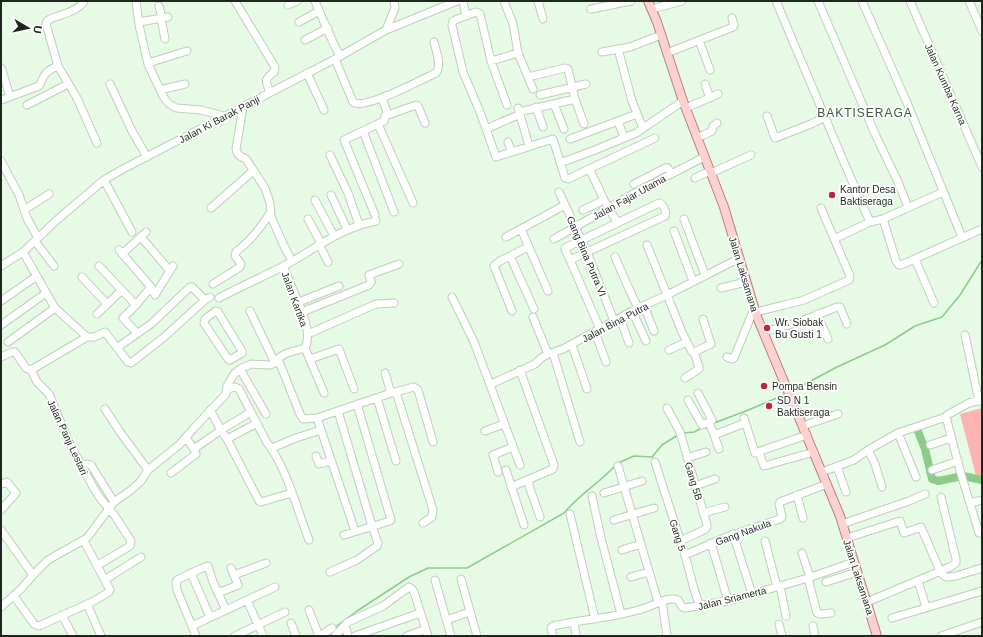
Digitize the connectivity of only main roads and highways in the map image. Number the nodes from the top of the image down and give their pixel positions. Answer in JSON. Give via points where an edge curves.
{"nodes":[{"id":1,"x":648,"y":1,"type":"edge"},
{"id":2,"x":877,"y":636,"type":"edge"}],
"edges":[{"from":1,"to":2,"type":"main road","name":"Jalan Laksamana","via":[[724,207],[755,310],[842,524]]}]}
